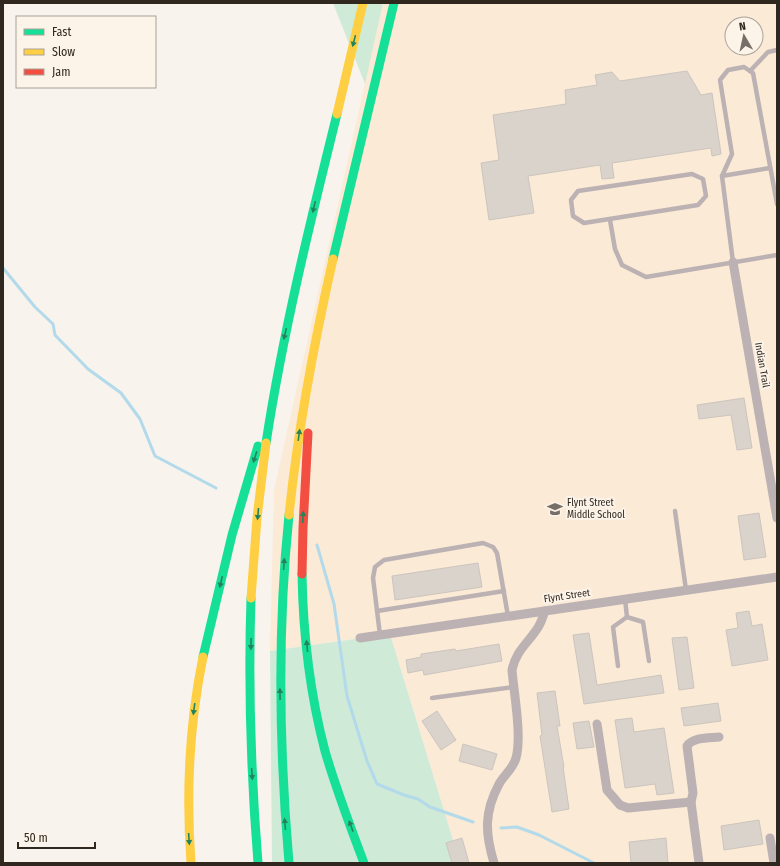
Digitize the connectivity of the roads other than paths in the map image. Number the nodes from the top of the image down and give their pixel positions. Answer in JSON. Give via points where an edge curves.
{"nodes":[{"id":1,"x":363,"y":3,"type":"edge"},
{"id":2,"x":394,"y":3,"type":"edge"},
{"id":3,"x":777,"y":50,"type":"edge"},
{"id":4,"x":750,"y":71,"type":"junction"},
{"id":5,"x":770,"y":168,"type":"junction"},
{"id":6,"x":722,"y":176,"type":"junction"},
{"id":7,"x":777,"y":204,"type":"edge"},
{"id":8,"x":610,"y":220,"type":"junction"},
{"id":9,"x":777,"y":255,"type":"edge"},
{"id":10,"x":733,"y":262,"type":"junction"},
{"id":11,"x":311,"y":362,"type":"junction"},
{"id":12,"x":271,"y":406,"type":"junction"},
{"id":13,"x":675,"y":511,"type":"dead end"},
{"id":14,"x":777,"y":518,"type":"edge"},
{"id":15,"x":777,"y":576,"type":"edge"},
{"id":16,"x":686,"y":590,"type":"junction"},
{"id":17,"x":504,"y":592,"type":"junction"},
{"id":18,"x":625,"y":599,"type":"junction"},
{"id":19,"x":377,"y":611,"type":"junction"},
{"id":20,"x":545,"y":611,"type":"junction"},
{"id":21,"x":508,"y":616,"type":"junction"},
{"id":22,"x":627,"y":617,"type":"junction"},
{"id":23,"x":380,"y":635,"type":"junction"},
{"id":24,"x":360,"y":638,"type":"dead end"},
{"id":25,"x":649,"y":661,"type":"dead end"},
{"id":26,"x":618,"y":666,"type":"dead end"},
{"id":27,"x":514,"y":688,"type":"junction"},
{"id":28,"x":432,"y":698,"type":"dead end"},
{"id":29,"x":597,"y":724,"type":"dead end"},
{"id":30,"x":718,"y":737,"type":"dead end"},
{"id":31,"x":691,"y":802,"type":"junction"},
{"id":32,"x":770,"y":838,"type":"dead end"},
{"id":33,"x":191,"y":863,"type":"edge"},
{"id":34,"x":258,"y":863,"type":"edge"},
{"id":35,"x":289,"y":863,"type":"edge"},
{"id":36,"x":364,"y":863,"type":"edge"},
{"id":37,"x":494,"y":863,"type":"edge"},
{"id":38,"x":699,"y":863,"type":"edge"},
{"id":39,"x":774,"y":863,"type":"edge"}],
"edges":[{"from":1,"to":12,"type":"highway","one_way":true,"via":[[294,292]]},
{"from":2,"to":11,"type":"highway","via":[[325,292]]},
{"from":3,"to":4,"type":"lane","via":[[768,52]]},
{"from":4,"to":5,"type":"lane","via":[[753,73]]},
{"from":4,"to":6,"type":"lane","via":[[744,67],[728,70],[720,80],[732,154]]},
{"from":5,"to":6,"type":"lane"},
{"from":5,"to":7,"type":"lane"},
{"from":6,"to":10,"type":"lane"},
{"from":8,"to":8,"type":"lane","via":[[584,223],[573,216],[571,200],[578,192],[692,174],[703,179],[706,196],[698,205]]},
{"from":8,"to":10,"type":"lane","via":[[615,249],[622,265],[646,277]]},
{"from":9,"to":10,"type":"lane"},
{"from":10,"to":14,"type":"street","name":"Indian Trail"},
{"from":35,"to":11,"type":"highway","one_way":true,"via":[[281,754],[282,612],[293,478]]},
{"from":36,"to":11,"type":"highway","one_way":true,"via":[[321,734],[304,620],[302,547]]},
{"from":12,"to":33,"type":"highway","one_way":true,"via":[[241,501],[199,681],[189,772]]},
{"from":12,"to":34,"type":"highway","one_way":true,"via":[[260,485],[251,621],[250,755]]},
{"from":13,"to":16,"type":"lane"},
{"from":15,"to":16,"type":"street","name":"Flynt Street"},
{"from":16,"to":18,"type":"street","name":"Flynt Street"},
{"from":17,"to":19,"type":"lane"},
{"from":17,"to":19,"type":"lane","via":[[497,553],[493,546],[483,543],[384,560],[375,567],[373,578]]},
{"from":17,"to":21,"type":"lane"},
{"from":18,"to":20,"type":"street","name":"Flynt Street"},
{"from":18,"to":22,"type":"lane"},
{"from":19,"to":23,"type":"lane"},
{"from":20,"to":21,"type":"street","name":"Flynt Street"},
{"from":20,"to":27,"type":"street","via":[[539,627],[517,655],[512,670]]},
{"from":21,"to":23,"type":"street","name":"Flynt Street"},
{"from":22,"to":25,"type":"lane","via":[[643,622]]},
{"from":22,"to":26,"type":"lane","via":[[613,627]]},
{"from":23,"to":24,"type":"street","name":"Flynt Street"},
{"from":27,"to":28,"type":"lane"},
{"from":27,"to":37,"type":"street","via":[[516,759],[499,783],[487,821],[488,843]]},
{"from":29,"to":31,"type":"street","via":[[607,790],[620,805],[633,808]]},
{"from":30,"to":31,"type":"street","via":[[694,740],[686,746],[693,793]]},
{"from":31,"to":38,"type":"street"},
{"from":32,"to":39,"type":"street"}]}
